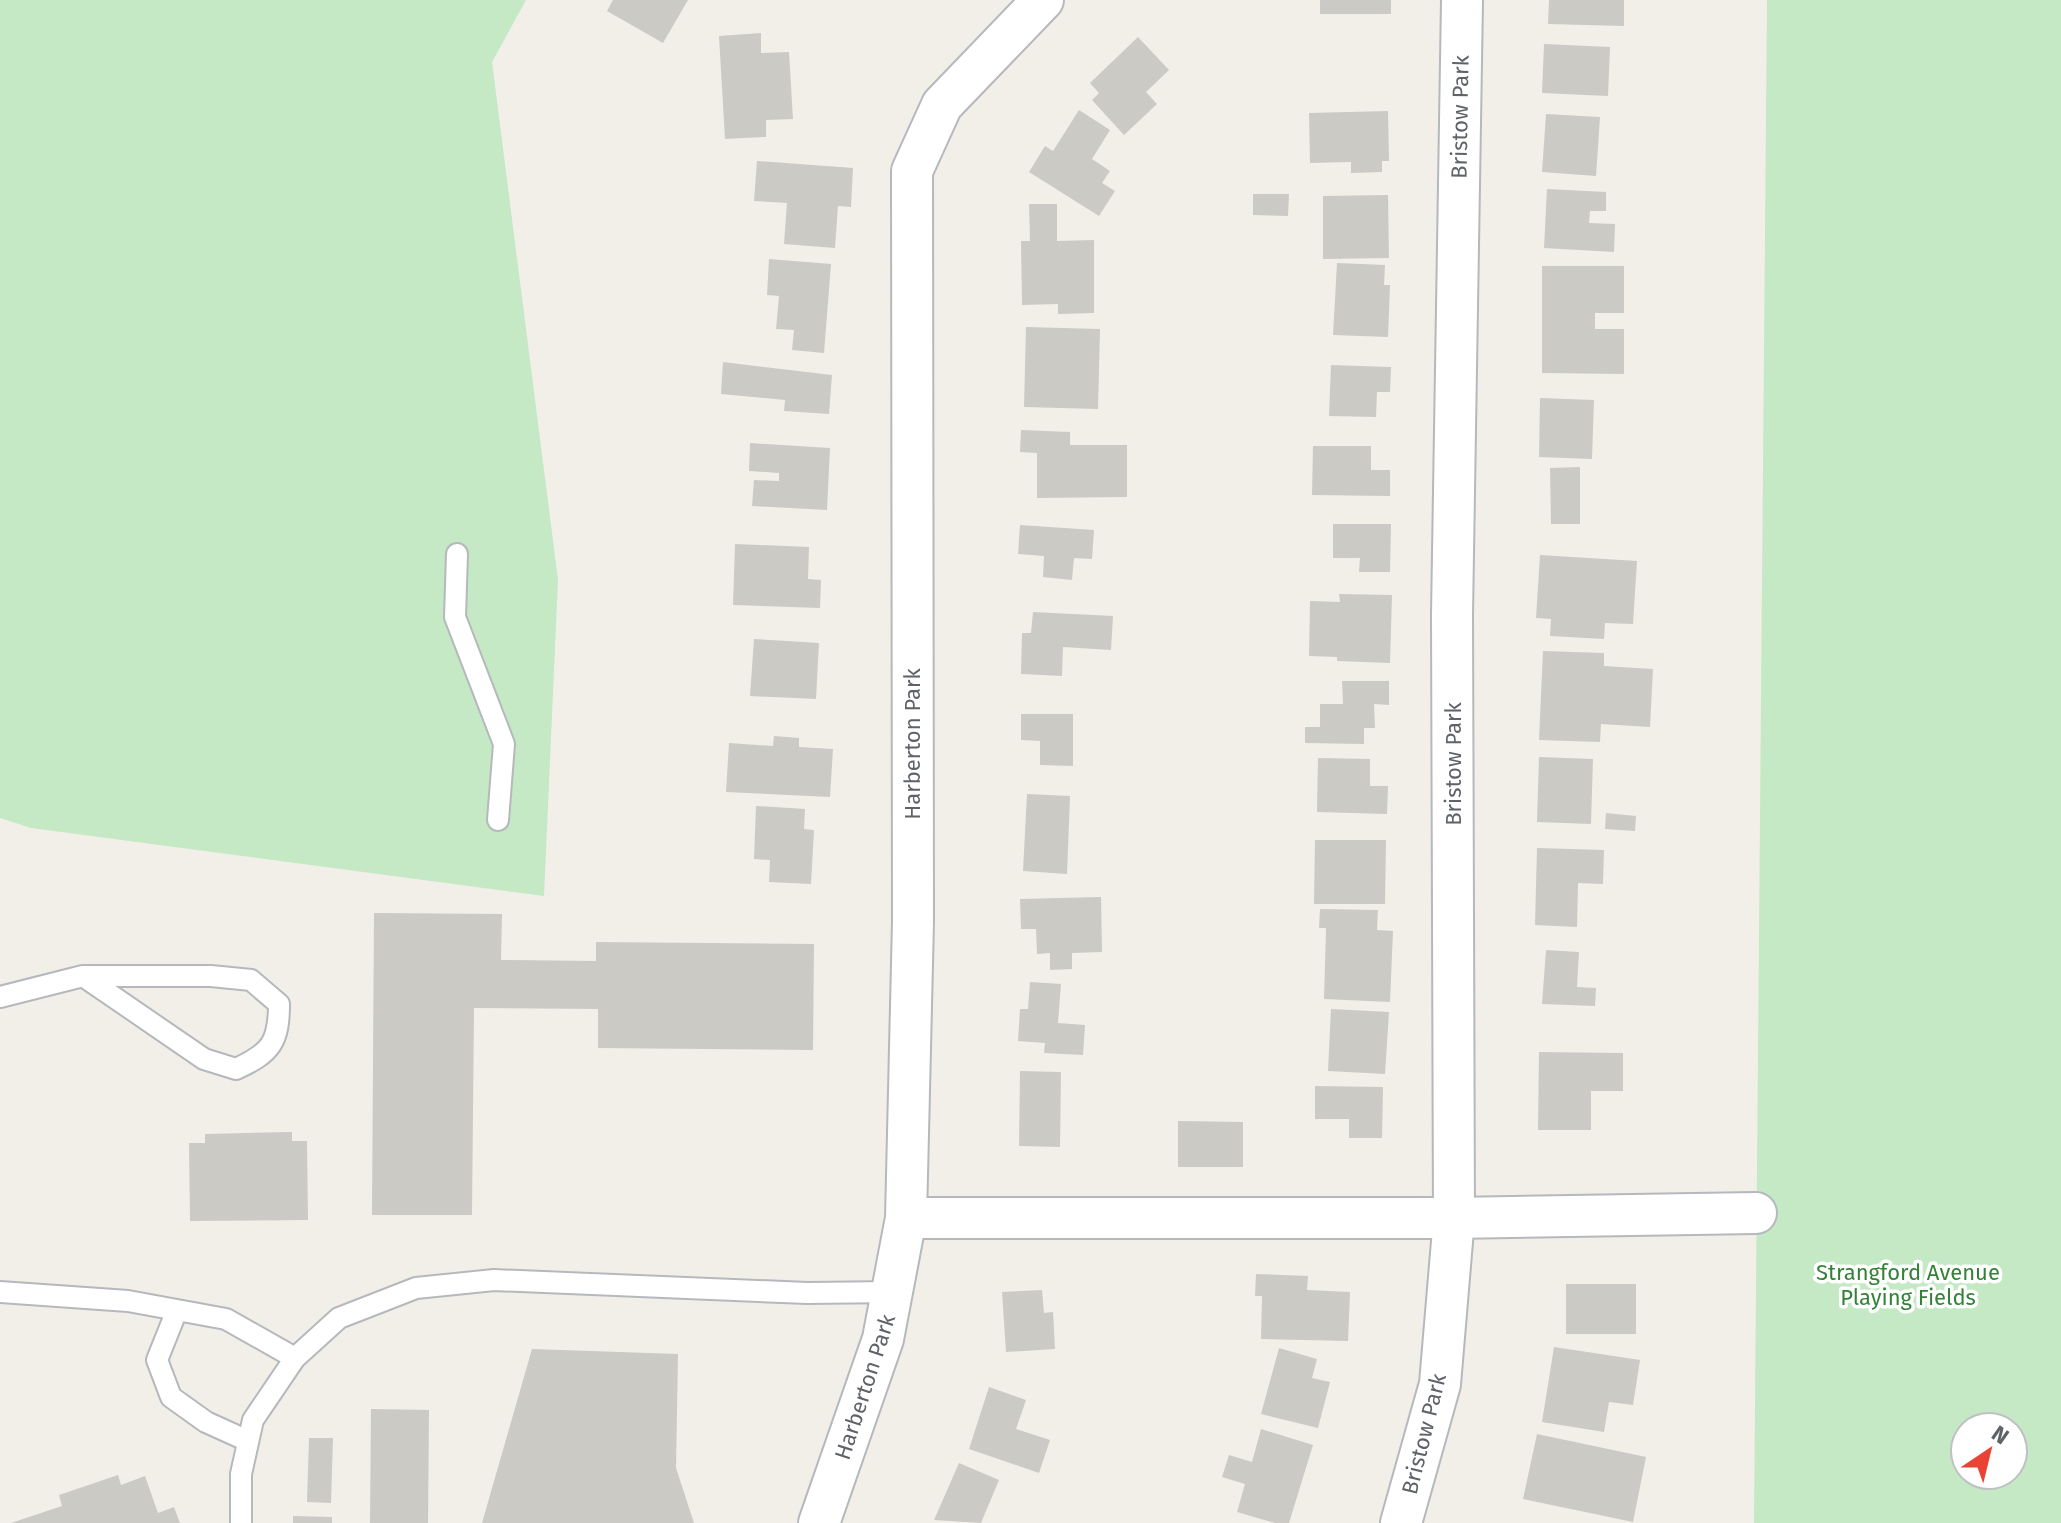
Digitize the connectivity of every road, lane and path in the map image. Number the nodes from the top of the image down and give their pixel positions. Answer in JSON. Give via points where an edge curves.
{"nodes":[{"id":1,"x":1043,"y":0,"type":"edge"},
{"id":2,"x":1462,"y":0,"type":"edge"},
{"id":3,"x":457,"y":554,"type":"dead end"},
{"id":4,"x":498,"y":820,"type":"dead end"},
{"id":5,"x":83,"y":976,"type":"junction"},
{"id":6,"x":0,"y":997,"type":"edge"},
{"id":7,"x":1756,"y":1213,"type":"dead end"},
{"id":8,"x":906,"y":1218,"type":"junction"},
{"id":9,"x":1454,"y":1218,"type":"junction"},
{"id":10,"x":0,"y":1292,"type":"edge"},
{"id":11,"x":895,"y":1292,"type":"junction"},
{"id":12,"x":177,"y":1310,"type":"junction"},
{"id":13,"x":295,"y":1358,"type":"junction"},
{"id":14,"x":248,"y":1441,"type":"junction"},
{"id":15,"x":241,"y":1523,"type":"edge"},
{"id":16,"x":819,"y":1523,"type":"edge"},
{"id":17,"x":1401,"y":1523,"type":"edge"}],
"edges":[{"from":1,"to":8,"type":"street","name":"Harberton Park","via":[[942,105],[912,171],[913,921]]},
{"from":2,"to":9,"type":"street","name":"Bristow Park","via":[[1452,615]]},
{"from":3,"to":4,"type":"lane","via":[[455,617],[504,744]]},
{"from":5,"to":5,"type":"lane","via":[[251,980],[279,1004],[279,1034],[260,1058],[236,1069],[204,1059]]},
{"from":5,"to":6,"type":"lane"},
{"from":7,"to":9,"type":"street"},
{"from":8,"to":9,"type":"street"},
{"from":8,"to":11,"type":"street","name":"Harberton Park"},
{"from":9,"to":17,"type":"street","name":"Bristow Park","via":[[1440,1384]]},
{"from":10,"to":12,"type":"lane"},
{"from":11,"to":13,"type":"lane","via":[[494,1280],[416,1288],[339,1318]]},
{"from":11,"to":16,"type":"street","name":"Harberton Park"},
{"from":12,"to":13,"type":"lane","via":[[226,1319]]},
{"from":12,"to":14,"type":"lane","via":[[157,1360],[171,1397],[206,1422]]},
{"from":13,"to":14,"type":"lane","via":[[253,1420]]},
{"from":14,"to":15,"type":"lane","via":[[241,1474]]}]}
